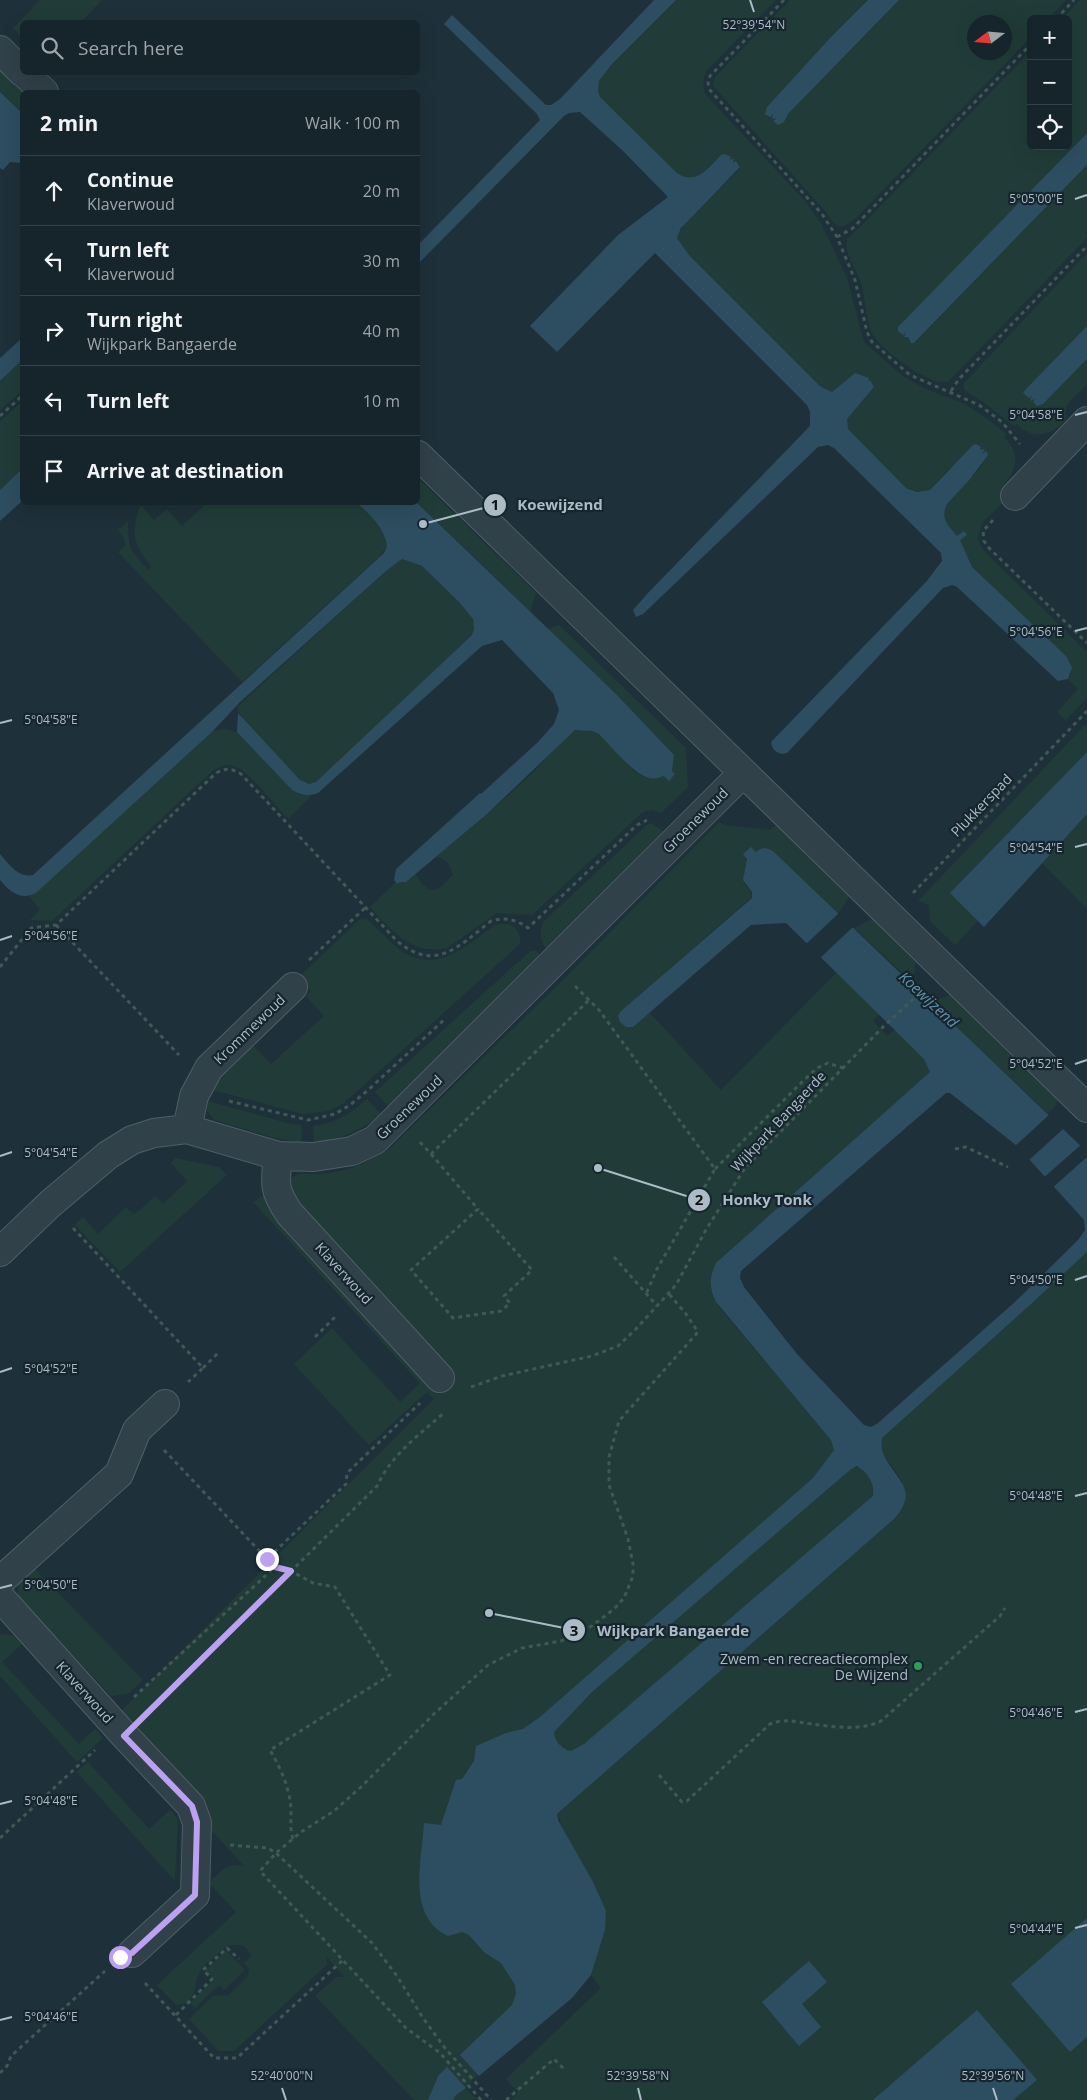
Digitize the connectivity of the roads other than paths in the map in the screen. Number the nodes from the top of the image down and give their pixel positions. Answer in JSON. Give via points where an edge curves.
{"nodes":[{"id":1,"x":0,"y":50,"type":"edge"},
{"id":2,"x":20,"y":69,"type":"edge"},
{"id":3,"x":26,"y":75,"type":"edge"},
{"id":4,"x":42,"y":90,"type":"edge"},
{"id":5,"x":1087,"y":421,"type":"edge"},
{"id":6,"x":420,"y":457,"type":"edge"},
{"id":7,"x":1015,"y":496,"type":"road end"},
{"id":8,"x":743,"y":773,"type":"junction"},
{"id":9,"x":293,"y":987,"type":"road end"},
{"id":10,"x":1087,"y":1108,"type":"edge"},
{"id":11,"x":187,"y":1129,"type":"junction"},
{"id":12,"x":278,"y":1156,"type":"junction"},
{"id":13,"x":0,"y":1252,"type":"edge"},
{"id":14,"x":433,"y":1388,"type":"road end"},
{"id":15,"x":165,"y":1404,"type":"road end"},
{"id":16,"x":1,"y":1596,"type":"edge"},
{"id":17,"x":126,"y":1955,"type":"road end"}],
"edges":[{"from":1,"to":2,"type":"street"},
{"from":3,"to":4,"type":"street"},
{"from":5,"to":7,"type":"street"},
{"from":6,"to":8,"type":"street"},
{"from":8,"to":10,"type":"street"},
{"from":8,"to":12,"type":"street","name":"Groenewoud","via":[[375,1140],[352,1151],[314,1157]]},
{"from":9,"to":11,"type":"street","name":"Krommewoud","via":[[209,1068],[199,1086]]},
{"from":11,"to":12,"type":"street","name":"Groenewoud"},
{"from":11,"to":13,"type":"street","name":"Groenewoud","via":[[154,1133],[132,1140],[108,1155]]},
{"from":12,"to":14,"type":"street","name":"Klaverwoud","via":[[275,1186],[280,1200]]},
{"from":15,"to":16,"type":"street","name":"Klaverwoud","via":[[137,1430],[119,1474]]},
{"from":16,"to":17,"type":"street","name":"Klaverwoud","via":[[192,1806],[197,1822],[195,1895]]}]}
